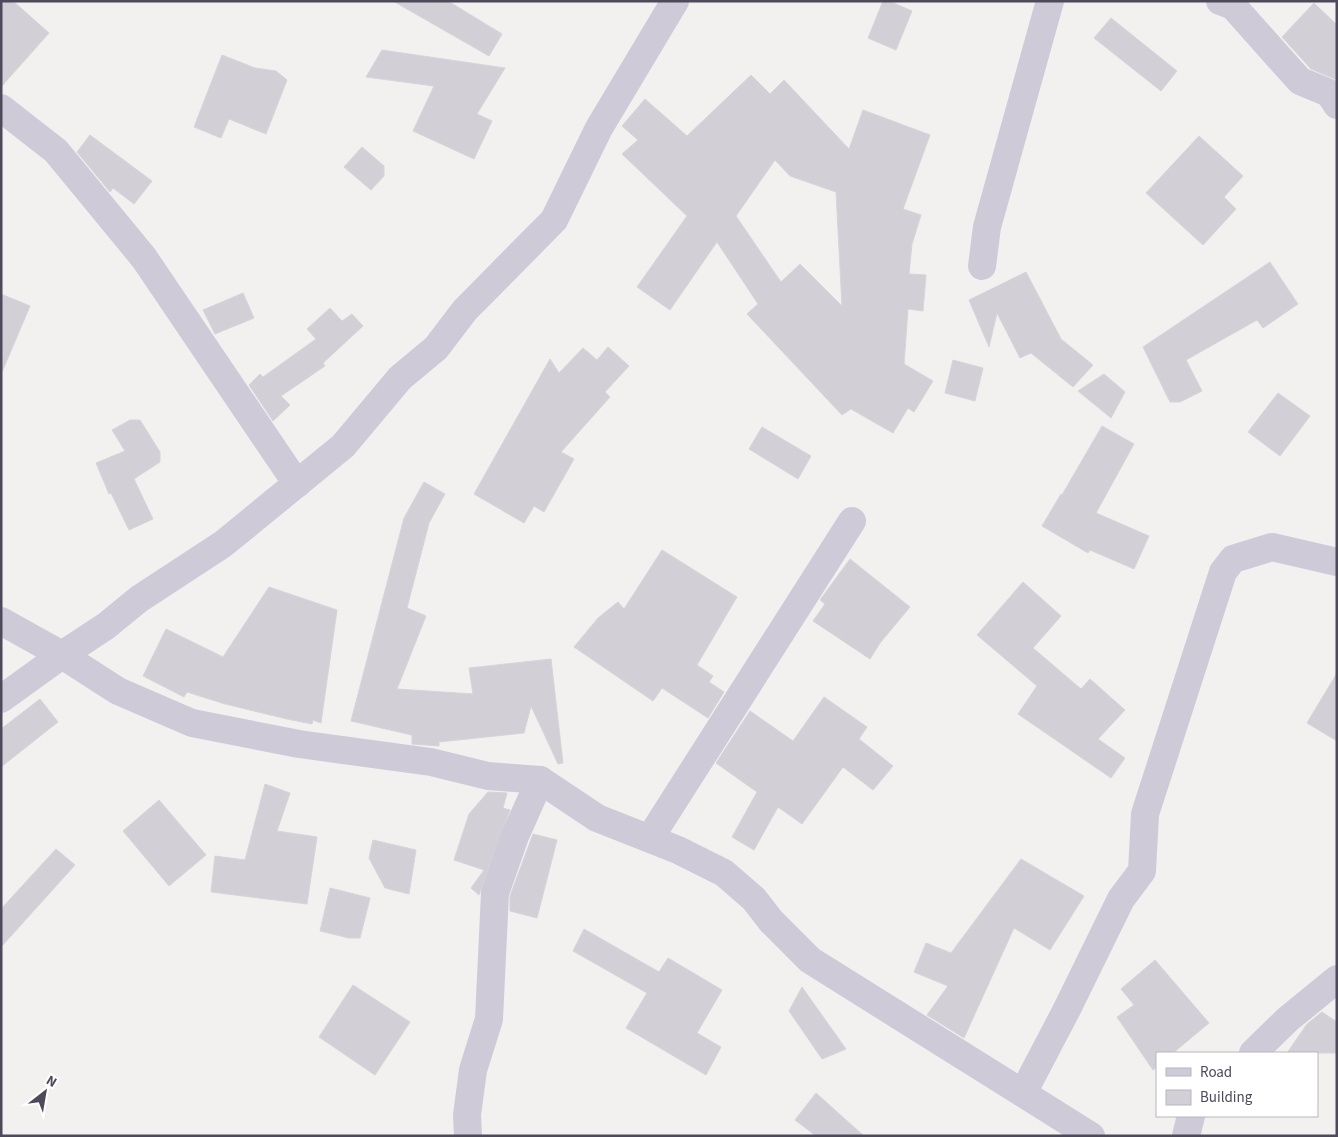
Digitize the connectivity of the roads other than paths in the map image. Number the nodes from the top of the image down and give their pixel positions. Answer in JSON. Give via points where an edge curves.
{"nodes":[{"id":1,"x":675,"y":1,"type":"edge"},
{"id":2,"x":1050,"y":1,"type":"edge"},
{"id":3,"x":1231,"y":3,"type":"edge"},
{"id":4,"x":1337,"y":105,"type":"edge"},
{"id":5,"x":1,"y":108,"type":"edge"},
{"id":6,"x":982,"y":266,"type":"dead end"},
{"id":7,"x":297,"y":484,"type":"junction"},
{"id":8,"x":852,"y":521,"type":"dead end"},
{"id":9,"x":1337,"y":562,"type":"edge"},
{"id":10,"x":1,"y":621,"type":"edge"},
{"id":11,"x":62,"y":654,"type":"junction"},
{"id":12,"x":1,"y":699,"type":"edge"},
{"id":13,"x":540,"y":780,"type":"junction"},
{"id":14,"x":650,"y":838,"type":"junction"},
{"id":15,"x":1337,"y":979,"type":"edge"},
{"id":16,"x":1254,"y":1052,"type":"edge"},
{"id":17,"x":1023,"y":1093,"type":"junction"},
{"id":18,"x":1192,"y":1117,"type":"edge"},
{"id":19,"x":468,"y":1136,"type":"edge"},
{"id":20,"x":1091,"y":1136,"type":"edge"},
{"id":21,"x":1186,"y":1136,"type":"edge"}],
"edges":[{"from":1,"to":7,"type":"street","via":[[599,128],[554,220],[466,310],[436,348],[400,378],[343,446]]},
{"from":2,"to":6,"type":"street","via":[[987,227]]},
{"from":3,"to":4,"type":"street","via":[[1300,81],[1328,93]]},
{"from":5,"to":7,"type":"street","via":[[56,150],[144,258]]},
{"from":7,"to":11,"type":"street","via":[[223,544]]},
{"from":8,"to":14,"type":"street"},
{"from":9,"to":17,"type":"street","via":[[1272,546],[1234,559],[1223,572],[1145,814],[1142,871],[1121,899]]},
{"from":10,"to":11,"type":"street"},
{"from":11,"to":12,"type":"street"},
{"from":11,"to":13,"type":"street","via":[[118,691],[192,724],[299,744],[431,762],[488,776]]},
{"from":13,"to":14,"type":"street","via":[[597,818]]},
{"from":13,"to":19,"type":"street","via":[[515,836],[495,893],[489,1019],[473,1070],[467,1115]]},
{"from":14,"to":17,"type":"street","via":[[724,873],[754,899],[810,960]]},
{"from":15,"to":16,"type":"street"},
{"from":17,"to":20,"type":"street"},
{"from":18,"to":21,"type":"street"}]}
